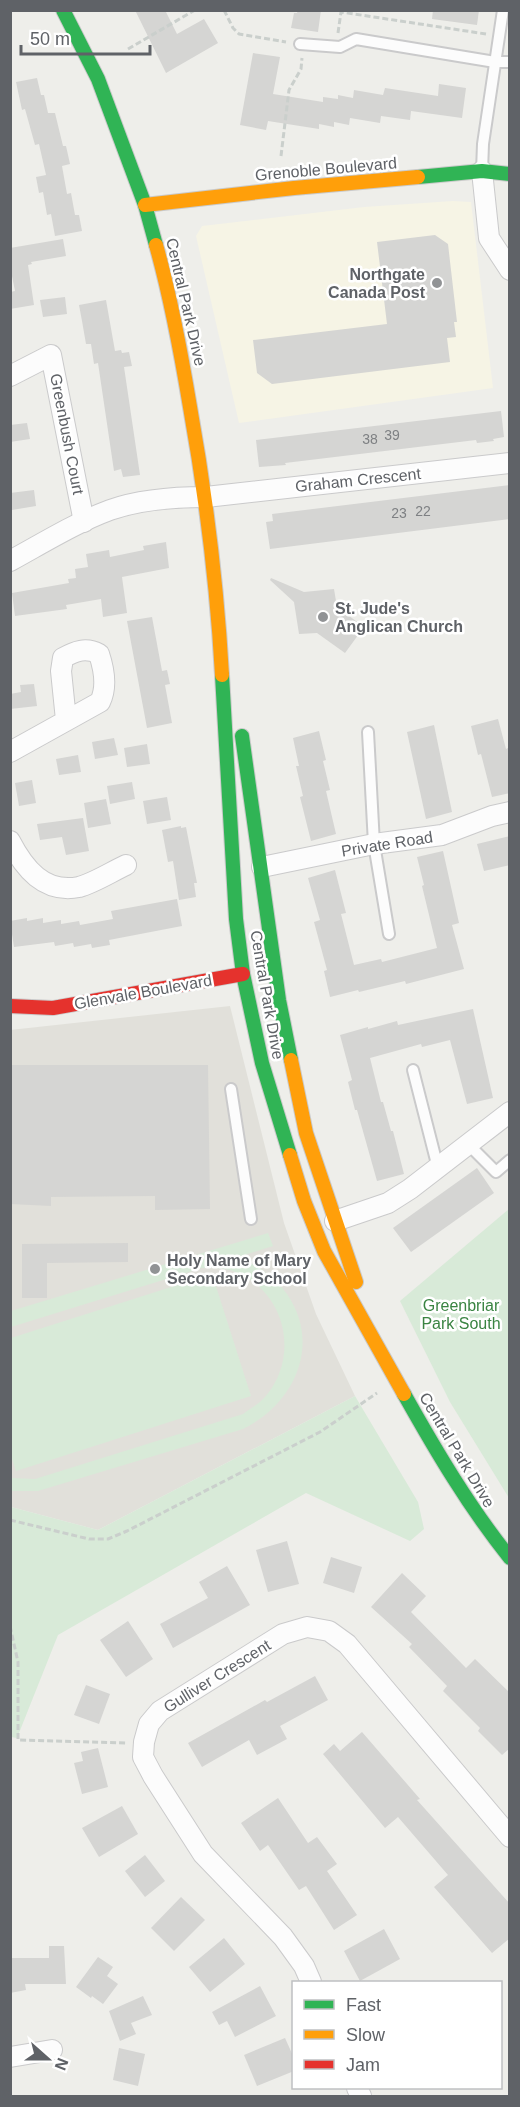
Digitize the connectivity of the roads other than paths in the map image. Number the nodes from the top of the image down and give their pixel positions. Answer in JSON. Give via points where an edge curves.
{"nodes":[{"id":1,"x":63,"y":10,"type":"edge"},
{"id":2,"x":503,"y":10,"type":"edge"},
{"id":3,"x":302,"y":44,"type":"road end"},
{"id":4,"x":495,"y":62,"type":"junction"},
{"id":5,"x":510,"y":62,"type":"edge"},
{"id":6,"x":482,"y":171,"type":"junction"},
{"id":7,"x":510,"y":174,"type":"edge"},
{"id":8,"x":145,"y":205,"type":"junction"},
{"id":9,"x":510,"y":270,"type":"edge"},
{"id":10,"x":10,"y":376,"type":"edge"},
{"id":11,"x":510,"y":463,"type":"edge"},
{"id":12,"x":206,"y":496,"type":"junction"},
{"id":13,"x":84,"y":522,"type":"junction"},
{"id":14,"x":10,"y":561,"type":"edge"},
{"id":15,"x":219,"y":616,"type":"junction"},
{"id":16,"x":66,"y":720,"type":"dead end"},
{"id":17,"x":368,"y":732,"type":"dead end"},
{"id":18,"x":10,"y":752,"type":"edge"},
{"id":19,"x":510,"y":812,"type":"edge"},
{"id":20,"x":10,"y":841,"type":"edge"},
{"id":21,"x":374,"y":844,"type":"junction"},
{"id":22,"x":126,"y":865,"type":"dead end"},
{"id":23,"x":262,"y":867,"type":"junction"},
{"id":24,"x":389,"y":934,"type":"dead end"},
{"id":25,"x":275,"y":969,"type":"junction"},
{"id":26,"x":243,"y":974,"type":"junction"},
{"id":27,"x":10,"y":1006,"type":"edge"},
{"id":28,"x":413,"y":1070,"type":"dead end"},
{"id":29,"x":231,"y":1089,"type":"dead end"},
{"id":30,"x":510,"y":1112,"type":"edge"},
{"id":31,"x":469,"y":1145,"type":"junction"},
{"id":32,"x":510,"y":1160,"type":"edge"},
{"id":33,"x":438,"y":1168,"type":"junction"},
{"id":34,"x":251,"y":1219,"type":"dead end"},
{"id":35,"x":335,"y":1221,"type":"junction"},
{"id":36,"x":381,"y":1355,"type":"junction"},
{"id":37,"x":510,"y":1558,"type":"edge"},
{"id":38,"x":510,"y":1837,"type":"edge"},
{"id":39,"x":310,"y":1981,"type":"edge"},
{"id":40,"x":52,"y":2050,"type":"dead end"},
{"id":41,"x":10,"y":2057,"type":"edge"}],
"edges":[{"from":1,"to":8,"type":"street","name":"Central Park Drive","via":[[98,80]]},
{"from":2,"to":4,"type":"lane"},
{"from":3,"to":4,"type":"lane","via":[[340,47],[356,39]]},
{"from":4,"to":5,"type":"lane"},
{"from":4,"to":6,"type":"lane"},
{"from":6,"to":7,"type":"street","name":"Grenoble Boulevard"},
{"from":6,"to":8,"type":"street","name":"Grenoble Boulevard"},
{"from":6,"to":9,"type":"street","via":[[489,238]]},
{"from":8,"to":12,"type":"street","name":"Central Park Drive","via":[[184,370]]},
{"from":10,"to":13,"type":"street","name":"Greenbush Court","via":[[51,355]]},
{"from":11,"to":12,"type":"street","name":"Graham Crescent"},
{"from":12,"to":13,"type":"street","name":"Graham Crescent","via":[[162,498],[111,509]]},
{"from":12,"to":15,"type":"street","name":"Central Park Drive"},
{"from":13,"to":14,"type":"street","name":"Graham Crescent"},
{"from":15,"to":23,"type":"street","name":"Central Park Drive","via":[[231,668]]},
{"from":15,"to":26,"type":"street","name":"Central Park Drive","via":[[236,919]]},
{"from":16,"to":18,"type":"street"},
{"from":17,"to":21,"type":"lane"},
{"from":19,"to":21,"type":"street","name":"Private Road","via":[[442,835]]},
{"from":20,"to":22,"type":"street","via":[[32,873],[48,884],[65,888],[80,886]]},
{"from":21,"to":23,"type":"street","name":"Private Road"},
{"from":21,"to":24,"type":"lane"},
{"from":23,"to":25,"type":"street","name":"Central Park Drive"},
{"from":25,"to":26,"type":"street","name":"Glenvale Boulevard"},
{"from":25,"to":35,"type":"street","name":"Central Park Drive","via":[[306,1132]]},
{"from":26,"to":27,"type":"street","name":"Glenvale Boulevard","via":[[54,1008]]},
{"from":26,"to":36,"type":"street","name":"Central Park Drive","via":[[262,1063],[304,1202],[324,1251]]},
{"from":28,"to":33,"type":"lane"},
{"from":29,"to":34,"type":"lane"},
{"from":30,"to":31,"type":"street"},
{"from":31,"to":32,"type":"lane","via":[[496,1172]]},
{"from":31,"to":33,"type":"street"},
{"from":33,"to":35,"type":"street","via":[[388,1203]]},
{"from":35,"to":36,"type":"street","name":"Central Park Drive"},
{"from":36,"to":37,"type":"street","name":"Central Park Drive","via":[[437,1454]]},
{"from":38,"to":39,"type":"street","name":"Gulliver Crescent","via":[[347,1644],[329,1631],[307,1627],[283,1634],[160,1711],[149,1724],[144,1742],[144,1757],[153,1776],[203,1854],[283,1937]]},
{"from":40,"to":41,"type":"street"}]}
